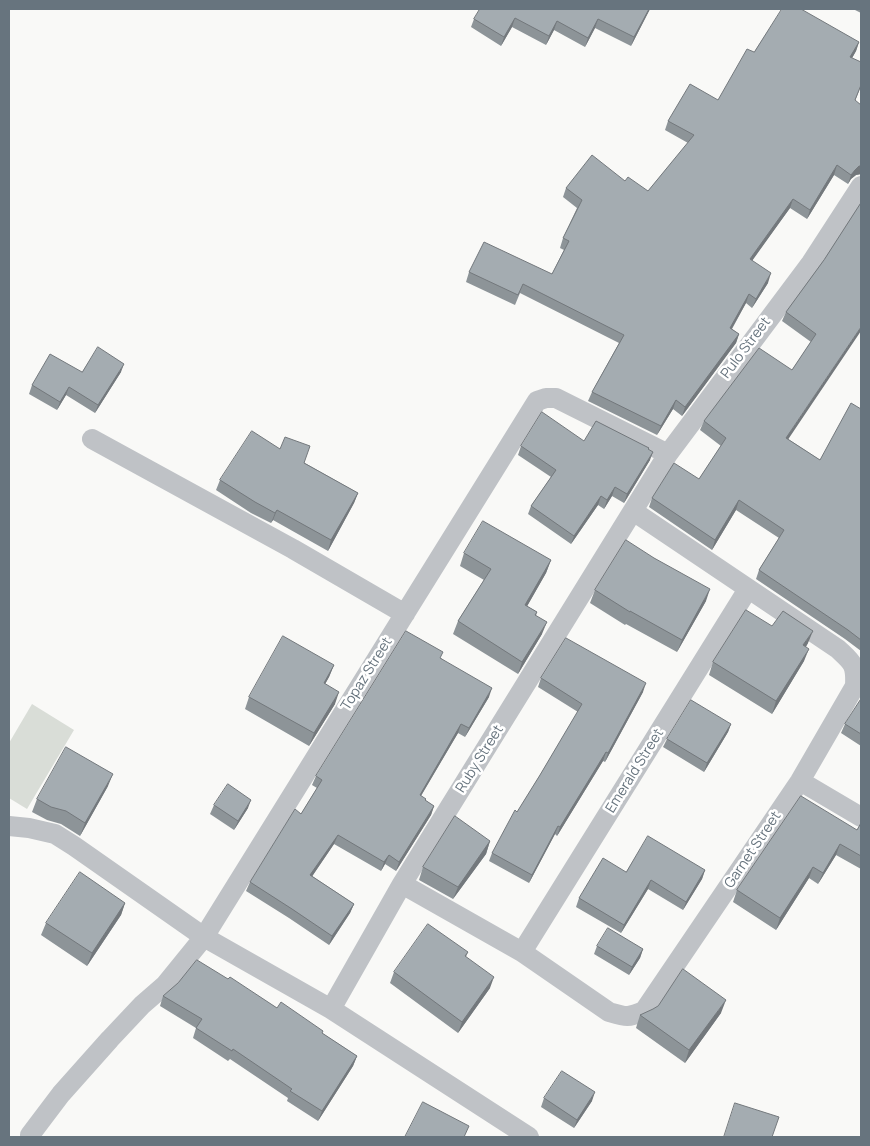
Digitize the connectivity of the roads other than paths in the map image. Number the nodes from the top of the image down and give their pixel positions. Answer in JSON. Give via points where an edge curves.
{"nodes":[{"id":1,"x":861,"y":186,"type":"edge"},
{"id":2,"x":92,"y":439,"type":"dead end"},
{"id":3,"x":668,"y":454,"type":"junction"},
{"id":4,"x":633,"y":511,"type":"junction"},
{"id":5,"x":748,"y":589,"type":"junction"},
{"id":6,"x":405,"y":614,"type":"junction"},
{"id":7,"x":800,"y":780,"type":"junction"},
{"id":8,"x":861,"y":817,"type":"edge"},
{"id":9,"x":9,"y":826,"type":"edge"},
{"id":10,"x":402,"y":884,"type":"junction"},
{"id":11,"x":204,"y":937,"type":"junction"},
{"id":12,"x":522,"y":952,"type":"junction"},
{"id":13,"x":330,"y":1009,"type":"junction"},
{"id":14,"x":30,"y":1135,"type":"dead end"},
{"id":15,"x":528,"y":1137,"type":"edge"}],
"edges":[{"from":1,"to":3,"type":"street","name":"Pulo Street","via":[[811,262]]},
{"from":2,"to":6,"type":"street"},
{"from":3,"to":4,"type":"street","name":"Pulo Street"},
{"from":3,"to":6,"type":"street","name":"Topaz Street","via":[[556,398],[537,401]]},
{"from":4,"to":5,"type":"street"},
{"from":4,"to":10,"type":"street","name":"Ruby Street"},
{"from":5,"to":7,"type":"street","name":"Garnet Street","via":[[842,652],[856,672],[855,686]]},
{"from":5,"to":12,"type":"street","name":"Emerald Street"},
{"from":6,"to":11,"type":"street","name":"Topaz Street"},
{"from":7,"to":8,"type":"street"},
{"from":7,"to":12,"type":"street","name":"Garnet Street","via":[[644,1010],[632,1016],[609,1012]]},
{"from":9,"to":11,"type":"street","via":[[55,834]]},
{"from":10,"to":12,"type":"street"},
{"from":10,"to":13,"type":"street","name":"Ruby Street"},
{"from":11,"to":13,"type":"street"},
{"from":11,"to":14,"type":"street","name":"Topaz Street","via":[[165,985],[110,1039],[61,1094]]},
{"from":13,"to":15,"type":"street"}]}
